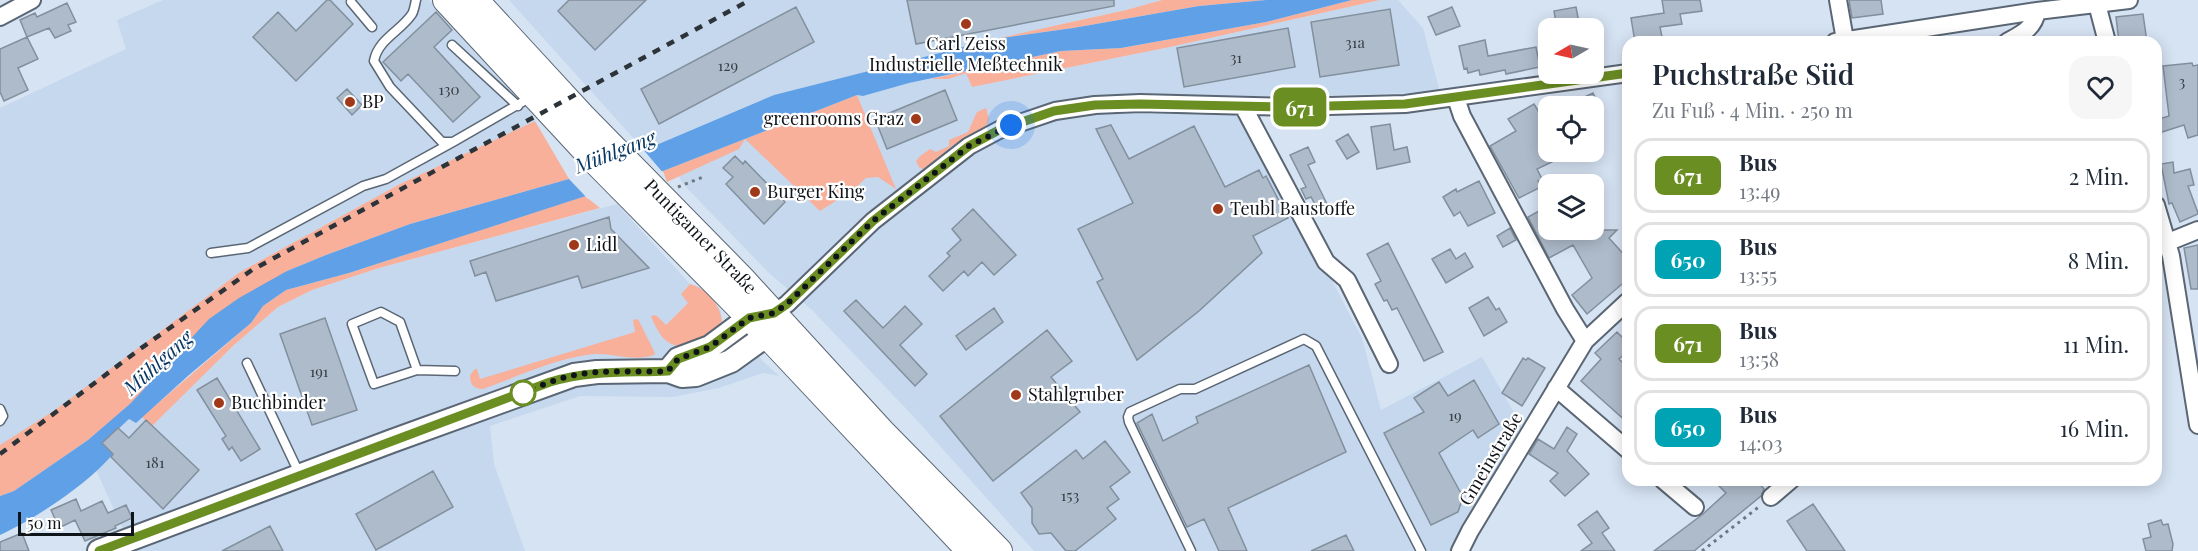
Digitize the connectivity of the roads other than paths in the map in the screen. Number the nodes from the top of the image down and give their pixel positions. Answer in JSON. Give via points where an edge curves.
{"nodes":[{"id":1,"x":33,"y":0,"type":"edge"},
{"id":2,"x":416,"y":0,"type":"edge"},
{"id":3,"x":446,"y":0,"type":"edge"},
{"id":4,"x":475,"y":0,"type":"edge"},
{"id":5,"x":1838,"y":0,"type":"edge"},
{"id":6,"x":2129,"y":0,"type":"edge"},
{"id":7,"x":351,"y":2,"type":"dead end"},
{"id":8,"x":2097,"y":4,"type":"junction"},
{"id":9,"x":2037,"y":11,"type":"junction"},
{"id":10,"x":0,"y":17,"type":"edge"},
{"id":11,"x":372,"y":27,"type":"dead end"},
{"id":12,"x":1840,"y":36,"type":"edge"},
{"id":13,"x":1873,"y":36,"type":"edge"},
{"id":14,"x":2018,"y":36,"type":"edge"},
{"id":15,"x":2105,"y":36,"type":"edge"},
{"id":16,"x":452,"y":45,"type":"dead end"},
{"id":17,"x":1622,"y":74,"type":"edge"},
{"id":18,"x":1456,"y":98,"type":"junction"},
{"id":19,"x":526,"y":100,"type":"junction"},
{"id":20,"x":1243,"y":106,"type":"junction"},
{"id":21,"x":453,"y":142,"type":"junction"},
{"id":22,"x":609,"y":158,"type":"junction"},
{"id":23,"x":2198,"y":230,"type":"edge"},
{"id":24,"x":2162,"y":244,"type":"edge"},
{"id":25,"x":2162,"y":245,"type":"edge"},
{"id":26,"x":211,"y":253,"type":"dead end"},
{"id":27,"x":1622,"y":307,"type":"edge"},
{"id":28,"x":763,"y":322,"type":"junction"},
{"id":29,"x":1585,"y":341,"type":"junction"},
{"id":30,"x":247,"y":363,"type":"dead end"},
{"id":31,"x":1389,"y":364,"type":"dead end"},
{"id":32,"x":417,"y":370,"type":"junction"},
{"id":33,"x":455,"y":371,"type":"dead end"},
{"id":34,"x":1556,"y":388,"type":"junction"},
{"id":35,"x":0,"y":409,"type":"edge"},
{"id":36,"x":0,"y":421,"type":"edge"},
{"id":37,"x":2198,"y":425,"type":"edge"},
{"id":38,"x":1622,"y":445,"type":"edge"},
{"id":39,"x":300,"y":476,"type":"junction"},
{"id":40,"x":1670,"y":486,"type":"edge"},
{"id":41,"x":1784,"y":486,"type":"edge"},
{"id":42,"x":1771,"y":497,"type":"road end"},
{"id":43,"x":1695,"y":507,"type":"dead end"},
{"id":44,"x":99,"y":551,"type":"edge"},
{"id":45,"x":969,"y":551,"type":"edge"},
{"id":46,"x":999,"y":551,"type":"edge"},
{"id":47,"x":1191,"y":551,"type":"edge"},
{"id":48,"x":1421,"y":551,"type":"edge"},
{"id":49,"x":1460,"y":551,"type":"edge"}],
"edges":[{"from":1,"to":10,"type":"street"},
{"from":2,"to":21,"type":"lane","via":[[412,14],[387,38],[374,61],[390,87],[442,142]]},
{"from":3,"to":19,"type":"main road","name":"Puntigamer Straße"},
{"from":4,"to":22,"type":"main road","name":"Puntigamer Straße","via":[[582,116]]},
{"from":5,"to":12,"type":"street"},
{"from":6,"to":8,"type":"street"},
{"from":7,"to":11,"type":"lane"},
{"from":8,"to":9,"type":"street"},
{"from":8,"to":15,"type":"street"},
{"from":9,"to":13,"type":"street"},
{"from":9,"to":14,"type":"street","via":[[2027,31]]},
{"from":16,"to":19,"type":"lane"},
{"from":17,"to":18,"type":"street"},
{"from":18,"to":20,"type":"street","via":[[1405,104]]},
{"from":18,"to":29,"type":"street","via":[[1462,116]]},
{"from":19,"to":21,"type":"lane"},
{"from":19,"to":22,"type":"main road","name":"Puntigamer Straße"},
{"from":20,"to":28,"type":"street","via":[[1095,105],[1054,111],[999,130],[969,146],[873,221]]},
{"from":20,"to":31,"type":"street","via":[[1326,261],[1347,280]]},
{"from":21,"to":26,"type":"lane","via":[[248,248]]},
{"from":22,"to":28,"type":"main road","name":"Puntigamer Straße","via":[[652,191]]},
{"from":23,"to":24,"type":"street"},
{"from":25,"to":37,"type":"street","via":[[2171,256]]},
{"from":27,"to":29,"type":"street","name":"Gmeinstraße"},
{"from":28,"to":39,"type":"main road","via":[[731,361],[696,375],[668,371],[574,375]]},
{"from":28,"to":45,"type":"main road","name":"Puntigamer Straße"},
{"from":28,"to":46,"type":"main road","name":"Puntigamer Straße","via":[[881,431]]},
{"from":29,"to":34,"type":"street","name":"Gmeinstraße"},
{"from":30,"to":39,"type":"lane"},
{"from":32,"to":32,"type":"lane","via":[[400,322],[381,312],[352,324],[374,384]]},
{"from":32,"to":33,"type":"lane"},
{"from":34,"to":38,"type":"street"},
{"from":34,"to":49,"type":"street","name":"Gmeinstraße"},
{"from":35,"to":36,"type":"lane"},
{"from":39,"to":44,"type":"main road","via":[[132,542]]},
{"from":40,"to":43,"type":"street"},
{"from":41,"to":42,"type":"street"},
{"from":47,"to":48,"type":"lane","via":[[1128,417],[1130,412],[1180,389],[1196,389],[1304,339],[1316,346]]}]}
